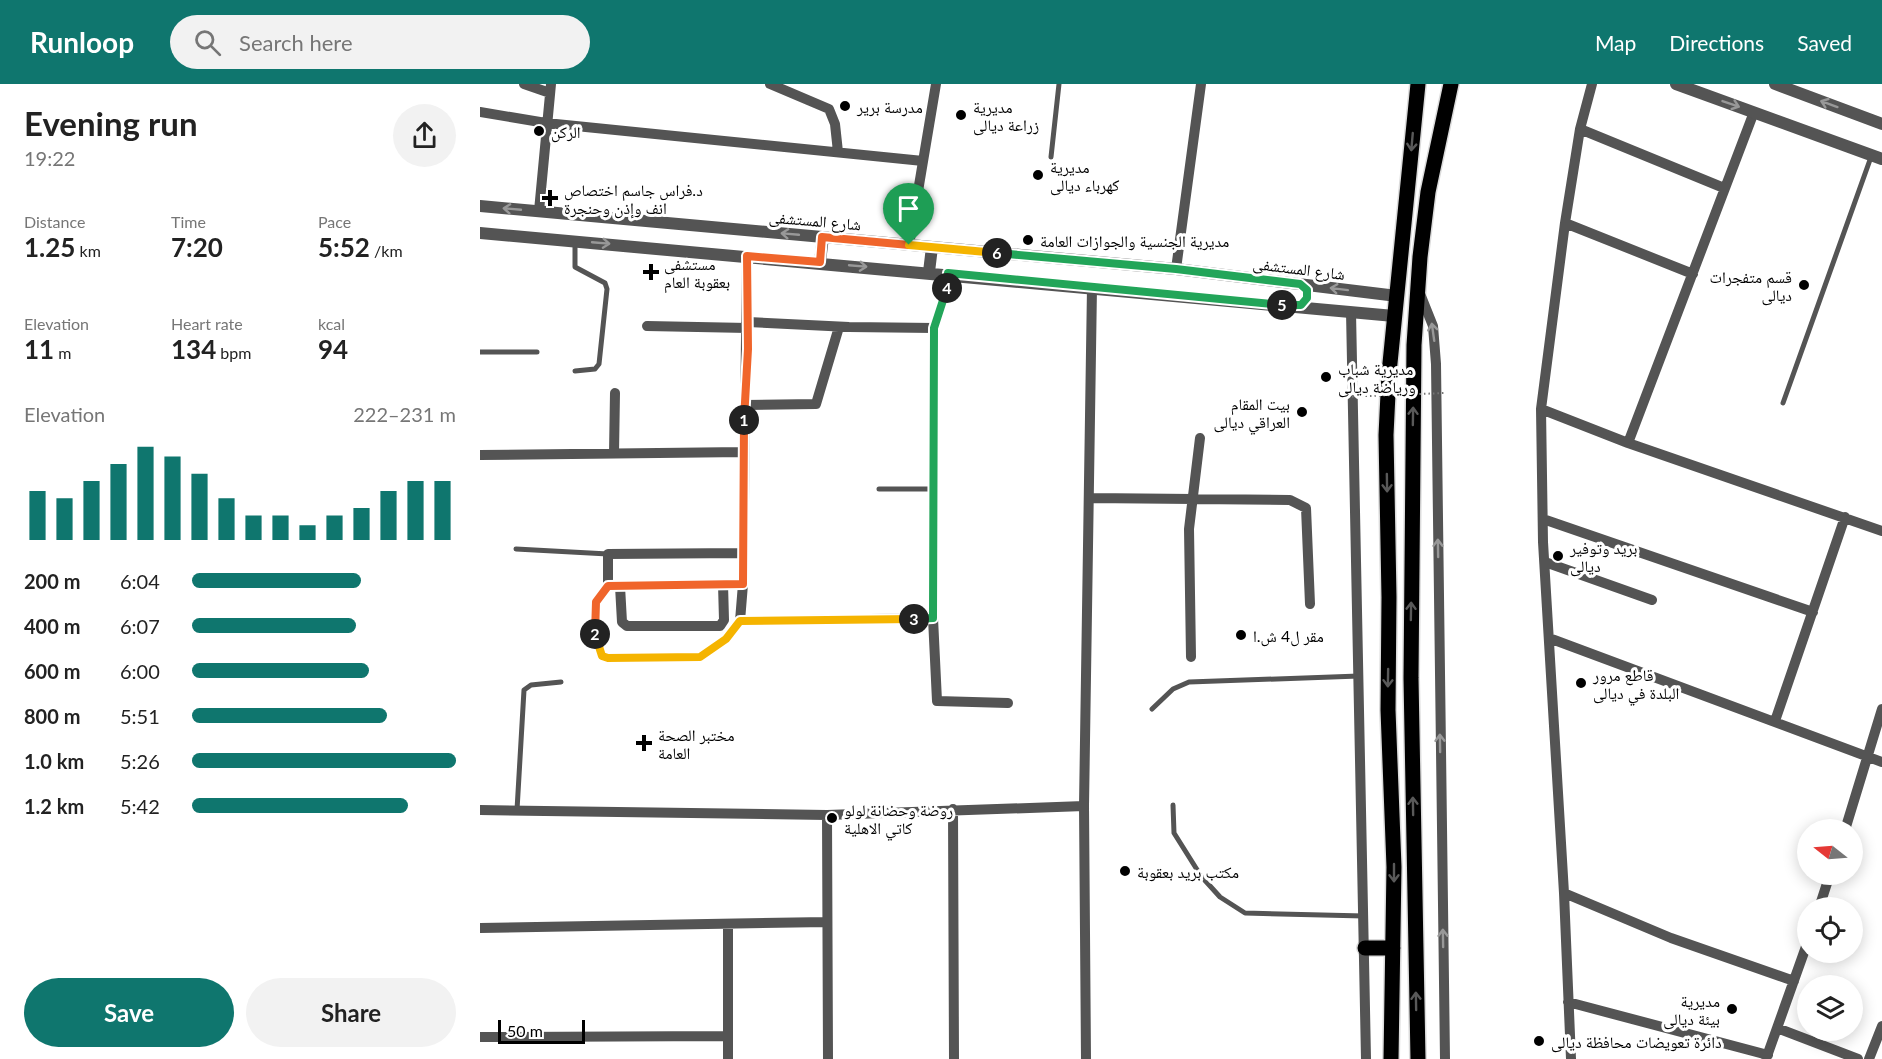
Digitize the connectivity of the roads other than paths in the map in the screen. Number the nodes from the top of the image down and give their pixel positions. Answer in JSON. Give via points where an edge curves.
{"nodes":[{"id":1,"x":524,"y":84,"type":"edge"},
{"id":2,"x":771,"y":84,"type":"edge"},
{"id":3,"x":936,"y":84,"type":"edge"},
{"id":4,"x":1059,"y":84,"type":"edge"},
{"id":5,"x":1201,"y":84,"type":"edge"},
{"id":6,"x":1419,"y":84,"type":"edge"},
{"id":7,"x":1440,"y":84,"type":"edge"},
{"id":8,"x":1451,"y":84,"type":"edge"},
{"id":9,"x":1592,"y":84,"type":"edge"},
{"id":10,"x":1676,"y":84,"type":"edge"},
{"id":11,"x":1775,"y":84,"type":"edge"},
{"id":12,"x":550,"y":89,"type":"edge"},
{"id":13,"x":480,"y":112,"type":"edge"},
{"id":14,"x":1754,"y":112,"type":"junction"},
{"id":15,"x":1445,"y":113,"type":"junction"},
{"id":16,"x":546,"y":123,"type":"junction"},
{"id":17,"x":1882,"y":124,"type":"edge"},
{"id":18,"x":1580,"y":129,"type":"junction"},
{"id":19,"x":838,"y":152,"type":"junction"},
{"id":20,"x":1877,"y":157,"type":"edge"},
{"id":21,"x":1051,"y":158,"type":"dead end"},
{"id":22,"x":923,"y":160,"type":"junction"},
{"id":23,"x":1724,"y":188,"type":"junction"},
{"id":24,"x":480,"y":206,"type":"edge"},
{"id":25,"x":539,"y":211,"type":"junction"},
{"id":26,"x":1565,"y":223,"type":"junction"},
{"id":27,"x":480,"y":233,"type":"edge"},
{"id":28,"x":822,"y":237,"type":"junction"},
{"id":29,"x":575,"y":241,"type":"junction"},
{"id":30,"x":909,"y":245,"type":"junction"},
{"id":31,"x":932,"y":247,"type":"junction"},
{"id":32,"x":747,"y":256,"type":"junction"},
{"id":33,"x":820,"y":262,"type":"junction"},
{"id":34,"x":1176,"y":269,"type":"junction"},
{"id":35,"x":929,"y":272,"type":"junction"},
{"id":36,"x":948,"y":273,"type":"junction"},
{"id":37,"x":1693,"y":274,"type":"junction"},
{"id":38,"x":1300,"y":284,"type":"junction"},
{"id":39,"x":1418,"y":286,"type":"junction"},
{"id":40,"x":1092,"y":287,"type":"junction"},
{"id":41,"x":1397,"y":296,"type":"junction"},
{"id":42,"x":1297,"y":306,"type":"junction"},
{"id":43,"x":1351,"y":312,"type":"junction"},
{"id":44,"x":1394,"y":316,"type":"junction"},
{"id":45,"x":748,"y":325,"type":"junction"},
{"id":46,"x":647,"y":326,"type":"dead end"},
{"id":47,"x":839,"y":327,"type":"junction"},
{"id":48,"x":934,"y":328,"type":"junction"},
{"id":49,"x":480,"y":352,"type":"edge"},
{"id":50,"x":537,"y":352,"type":"dead end"},
{"id":51,"x":575,"y":371,"type":"dead end"},
{"id":52,"x":615,"y":393,"type":"dead end"},
{"id":53,"x":1783,"y":403,"type":"dead end"},
{"id":54,"x":745,"y":405,"type":"junction"},
{"id":55,"x":1541,"y":409,"type":"junction"},
{"id":56,"x":1200,"y":438,"type":"dead end"},
{"id":57,"x":1628,"y":443,"type":"junction"},
{"id":58,"x":744,"y":452,"type":"junction"},
{"id":59,"x":614,"y":453,"type":"junction"},
{"id":60,"x":480,"y":455,"type":"edge"},
{"id":61,"x":879,"y":489,"type":"dead end"},
{"id":62,"x":934,"y":489,"type":"junction"},
{"id":63,"x":1089,"y":498,"type":"junction"},
{"id":64,"x":1193,"y":501,"type":"junction"},
{"id":65,"x":1845,"y":517,"type":"junction"},
{"id":66,"x":1543,"y":519,"type":"junction"},
{"id":67,"x":1882,"y":531,"type":"edge"},
{"id":68,"x":516,"y":549,"type":"dead end"},
{"id":69,"x":743,"y":553,"type":"junction"},
{"id":70,"x":608,"y":554,"type":"junction"},
{"id":71,"x":1545,"y":562,"type":"junction"},
{"id":72,"x":723,"y":584,"type":"junction"},
{"id":73,"x":743,"y":584,"type":"junction"},
{"id":74,"x":608,"y":586,"type":"junction"},
{"id":75,"x":620,"y":586,"type":"junction"},
{"id":76,"x":1652,"y":600,"type":"dead end"},
{"id":77,"x":1310,"y":604,"type":"dead end"},
{"id":78,"x":1813,"y":612,"type":"junction"},
{"id":79,"x":933,"y":618,"type":"junction"},
{"id":80,"x":740,"y":621,"type":"junction"},
{"id":81,"x":1549,"y":638,"type":"junction"},
{"id":82,"x":1191,"y":657,"type":"dead end"},
{"id":83,"x":1359,"y":676,"type":"junction"},
{"id":84,"x":561,"y":682,"type":"dead end"},
{"id":85,"x":1008,"y":703,"type":"dead end"},
{"id":86,"x":1152,"y":709,"type":"dead end"},
{"id":87,"x":1882,"y":709,"type":"edge"},
{"id":88,"x":1775,"y":720,"type":"junction"},
{"id":89,"x":1869,"y":757,"type":"junction"},
{"id":90,"x":1882,"y":762,"type":"edge"},
{"id":91,"x":1173,"y":805,"type":"dead end"},
{"id":92,"x":1084,"y":806,"type":"junction"},
{"id":93,"x":953,"y":809,"type":"junction"},
{"id":94,"x":480,"y":810,"type":"edge"},
{"id":95,"x":517,"y":810,"type":"junction"},
{"id":96,"x":827,"y":815,"type":"junction"},
{"id":97,"x":1849,"y":819,"type":"edge"},
{"id":98,"x":1564,"y":893,"type":"junction"},
{"id":99,"x":1364,"y":916,"type":"junction"},
{"id":100,"x":827,"y":922,"type":"junction"},
{"id":101,"x":728,"y":926,"type":"junction"},
{"id":102,"x":480,"y":928,"type":"edge"},
{"id":103,"x":1365,"y":948,"type":"junction"},
{"id":104,"x":1393,"y":948,"type":"junction"},
{"id":105,"x":1800,"y":963,"type":"edge"},
{"id":106,"x":1794,"y":981,"type":"junction"},
{"id":107,"x":1568,"y":1002,"type":"junction"},
{"id":108,"x":1777,"y":1028,"type":"junction"},
{"id":109,"x":1881,"y":1030,"type":"edge"},
{"id":110,"x":728,"y":1036,"type":"junction"},
{"id":111,"x":480,"y":1037,"type":"edge"},
{"id":112,"x":1767,"y":1057,"type":"edge"},
{"id":113,"x":728,"y":1059,"type":"edge"},
{"id":114,"x":828,"y":1059,"type":"edge"},
{"id":115,"x":954,"y":1059,"type":"edge"},
{"id":116,"x":1086,"y":1059,"type":"edge"},
{"id":117,"x":1366,"y":1059,"type":"edge"},
{"id":118,"x":1391,"y":1059,"type":"edge"},
{"id":119,"x":1418,"y":1059,"type":"edge"},
{"id":120,"x":1445,"y":1059,"type":"edge"},
{"id":121,"x":1571,"y":1059,"type":"edge"},
{"id":122,"x":1858,"y":1059,"type":"edge"},
{"id":123,"x":1869,"y":1059,"type":"edge"}],
"edges":[{"from":1,"to":12,"type":"street"},
{"from":2,"to":19,"type":"street","via":[[829,109]]},
{"from":3,"to":22,"type":"street"},
{"from":4,"to":21,"type":"lane"},
{"from":5,"to":34,"type":"street"},
{"from":6,"to":41,"type":"main road","one_way":true},
{"from":7,"to":15,"type":"main road"},
{"from":8,"to":15,"type":"main road"},
{"from":9,"to":18,"type":"street"},
{"from":10,"to":14,"type":"street","one_way":true},
{"from":17,"to":11,"type":"street","one_way":true},
{"from":12,"to":16,"type":"street"},
{"from":13,"to":16,"type":"street"},
{"from":14,"to":20,"type":"street"},
{"from":14,"to":23,"type":"street"},
{"from":15,"to":39,"type":"main road","via":[[1428,192]]},
{"from":16,"to":19,"type":"street"},
{"from":16,"to":25,"type":"street"},
{"from":18,"to":23,"type":"street"},
{"from":18,"to":26,"type":"street"},
{"from":19,"to":22,"type":"street"},
{"from":20,"to":53,"type":"lane"},
{"from":22,"to":30,"type":"street"},
{"from":23,"to":37,"type":"street"},
{"from":25,"to":24,"type":"street","name":"شارع المستشفى","one_way":true},
{"from":28,"to":25,"type":"street","name":"شارع المستشفى","one_way":true},
{"from":26,"to":37,"type":"street"},
{"from":26,"to":55,"type":"street"},
{"from":27,"to":29,"type":"street"},
{"from":28,"to":30,"type":"street","name":"شارع المستشفى"},
{"from":28,"to":33,"type":"street"},
{"from":29,"to":32,"type":"street","one_way":true},
{"from":29,"to":51,"type":"lane","via":[[576,267],[605,283],[607,289],[599,364],[595,369]]},
{"from":30,"to":31,"type":"street","name":"شارع المستشفى"},
{"from":31,"to":34,"type":"street","name":"شارع المستشفى"},
{"from":31,"to":35,"type":"street"},
{"from":32,"to":33,"type":"street"},
{"from":32,"to":45,"type":"street"},
{"from":33,"to":35,"type":"street","one_way":true},
{"from":34,"to":38,"type":"street","name":"شارع المستشفى"},
{"from":35,"to":36,"type":"street"},
{"from":36,"to":40,"type":"street"},
{"from":36,"to":48,"type":"street"},
{"from":37,"to":57,"type":"street"},
{"from":41,"to":38,"type":"street","name":"شارع المستشفى","one_way":true},
{"from":38,"to":42,"type":"street","via":[[1307,290],[1307,298]]},
{"from":119,"to":39,"type":"main road","one_way":true,"via":[[1411,678]]},
{"from":120,"to":39,"type":"street","one_way":true,"via":[[1436,364],[1433,326]]},
{"from":40,"to":42,"type":"street"},
{"from":40,"to":63,"type":"street"},
{"from":41,"to":44,"type":"main road"},
{"from":42,"to":43,"type":"street"},
{"from":43,"to":44,"type":"street"},
{"from":43,"to":83,"type":"street"},
{"from":44,"to":104,"type":"main road","one_way":true,"via":[[1386,435]]},
{"from":45,"to":46,"type":"street"},
{"from":45,"to":47,"type":"street"},
{"from":45,"to":54,"type":"street"},
{"from":47,"to":48,"type":"street"},
{"from":47,"to":54,"type":"street","via":[[816,404]]},
{"from":48,"to":62,"type":"street"},
{"from":49,"to":50,"type":"lane"},
{"from":52,"to":59,"type":"street"},
{"from":54,"to":58,"type":"street"},
{"from":55,"to":57,"type":"street"},
{"from":55,"to":66,"type":"street"},
{"from":56,"to":64,"type":"street"},
{"from":57,"to":65,"type":"street"},
{"from":58,"to":59,"type":"street"},
{"from":58,"to":69,"type":"street"},
{"from":59,"to":60,"type":"street"},
{"from":61,"to":62,"type":"lane"},
{"from":62,"to":79,"type":"street"},
{"from":63,"to":64,"type":"street"},
{"from":63,"to":92,"type":"street"},
{"from":64,"to":77,"type":"street","via":[[1290,500],[1306,508]]},
{"from":64,"to":82,"type":"street","via":[[1189,530]]},
{"from":65,"to":67,"type":"street"},
{"from":65,"to":78,"type":"street"},
{"from":66,"to":71,"type":"street"},
{"from":66,"to":78,"type":"street"},
{"from":68,"to":70,"type":"lane"},
{"from":69,"to":70,"type":"street"},
{"from":69,"to":73,"type":"street"},
{"from":70,"to":74,"type":"street"},
{"from":71,"to":76,"type":"street"},
{"from":71,"to":81,"type":"street"},
{"from":72,"to":73,"type":"street"},
{"from":72,"to":75,"type":"street"},
{"from":72,"to":75,"type":"street","via":[[724,620],[720,626],[627,626],[622,622]]},
{"from":73,"to":80,"type":"street"},
{"from":74,"to":75,"type":"street"},
{"from":74,"to":80,"type":"lane","via":[[596,602],[595,633],[602,656],[608,658],[700,657],[726,639]]},
{"from":78,"to":88,"type":"street"},
{"from":79,"to":80,"type":"street"},
{"from":79,"to":85,"type":"street","via":[[937,701]]},
{"from":81,"to":88,"type":"street"},
{"from":81,"to":98,"type":"street"},
{"from":83,"to":86,"type":"lane","via":[[1189,682],[1173,689]]},
{"from":83,"to":99,"type":"street"},
{"from":84,"to":95,"type":"lane","via":[[526,686],[524,690]]},
{"from":87,"to":89,"type":"street"},
{"from":88,"to":89,"type":"street"},
{"from":89,"to":90,"type":"street"},
{"from":89,"to":97,"type":"street"},
{"from":91,"to":99,"type":"lane","via":[[1174,833],[1201,876],[1220,897],[1245,913]]},
{"from":92,"to":93,"type":"street"},
{"from":92,"to":116,"type":"street"},
{"from":93,"to":96,"type":"street"},
{"from":93,"to":115,"type":"street"},
{"from":94,"to":95,"type":"street"},
{"from":95,"to":96,"type":"street"},
{"from":96,"to":100,"type":"street"},
{"from":98,"to":106,"type":"street","via":[[1671,938]]},
{"from":98,"to":107,"type":"street"},
{"from":99,"to":103,"type":"street"},
{"from":100,"to":101,"type":"street"},
{"from":100,"to":114,"type":"street"},
{"from":101,"to":102,"type":"street"},
{"from":101,"to":110,"type":"street"},
{"from":103,"to":104,"type":"main road"},
{"from":103,"to":117,"type":"street"},
{"from":104,"to":118,"type":"main road"},
{"from":105,"to":106,"type":"street"},
{"from":106,"to":108,"type":"street"},
{"from":107,"to":112,"type":"street"},
{"from":107,"to":121,"type":"street"},
{"from":108,"to":112,"type":"street"},
{"from":108,"to":122,"type":"street"},
{"from":109,"to":123,"type":"street"},
{"from":110,"to":111,"type":"street"},
{"from":110,"to":113,"type":"street"}]}
